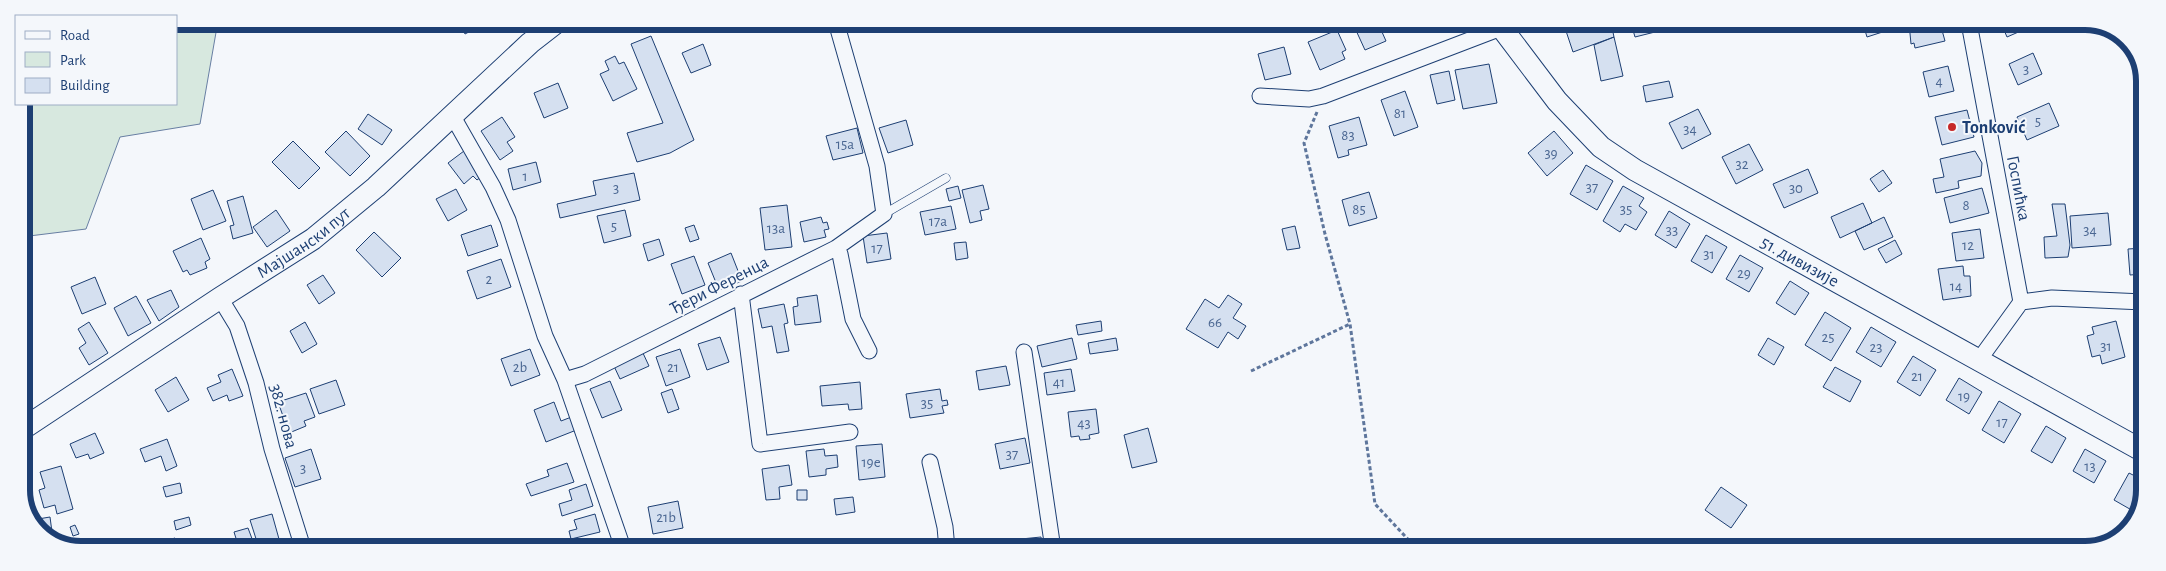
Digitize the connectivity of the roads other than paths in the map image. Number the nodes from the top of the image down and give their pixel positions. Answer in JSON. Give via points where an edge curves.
{"nodes":[{"id":1,"x":547,"y":30,"type":"edge"},
{"id":2,"x":838,"y":30,"type":"edge"},
{"id":3,"x":1490,"y":30,"type":"edge"},
{"id":4,"x":1509,"y":30,"type":"edge"},
{"id":5,"x":1970,"y":30,"type":"edge"},
{"id":6,"x":1260,"y":96,"type":"dead end"},
{"id":7,"x":452,"y":115,"type":"junction"},
{"id":8,"x":946,"y":178,"type":"dead end"},
{"id":9,"x":884,"y":214,"type":"junction"},
{"id":10,"x":836,"y":248,"type":"junction"},
{"id":11,"x":741,"y":294,"type":"junction"},
{"id":12,"x":220,"y":298,"type":"junction"},
{"id":13,"x":2021,"y":302,"type":"junction"},
{"id":14,"x":2136,"y":302,"type":"edge"},
{"id":15,"x":869,"y":351,"type":"dead end"},
{"id":16,"x":1024,"y":352,"type":"dead end"},
{"id":17,"x":1979,"y":360,"type":"junction"},
{"id":18,"x":565,"y":380,"type":"junction"},
{"id":19,"x":30,"y":424,"type":"edge"},
{"id":20,"x":850,"y":432,"type":"dead end"},
{"id":21,"x":2136,"y":447,"type":"edge"},
{"id":22,"x":930,"y":462,"type":"dead end"},
{"id":23,"x":301,"y":541,"type":"edge"},
{"id":24,"x":621,"y":541,"type":"edge"},
{"id":25,"x":947,"y":541,"type":"edge"},
{"id":26,"x":1051,"y":541,"type":"edge"}],
"edges":[{"from":1,"to":7,"type":"street","name":"Мајшански пут"},
{"from":2,"to":9,"type":"street","via":[[877,166]]},
{"from":3,"to":6,"type":"street","via":[[1323,96],[1309,99]]},
{"from":4,"to":17,"type":"street","name":"51. дивизије","via":[[1557,101],[1601,147],[1635,170]]},
{"from":5,"to":13,"type":"street","name":"Госпићка"},
{"from":7,"to":12,"type":"street","name":"Мајшански пут","via":[[376,187],[313,239]]},
{"from":7,"to":18,"type":"street","via":[[493,186],[508,220],[545,336]]},
{"from":8,"to":9,"type":"lane"},
{"from":9,"to":10,"type":"street","name":"Ђери Ференца"},
{"from":10,"to":11,"type":"street","name":"Ђери Ференца"},
{"from":10,"to":15,"type":"street","via":[[853,319]]},
{"from":11,"to":18,"type":"street","name":"Ђери Ференца","via":[[585,374]]},
{"from":11,"to":20,"type":"street","via":[[760,444]]},
{"from":12,"to":19,"type":"street","name":"Мајшански пут"},
{"from":12,"to":23,"type":"street","name":"382. нова","via":[[237,326],[256,383],[272,449]]},
{"from":13,"to":14,"type":"street","via":[[2052,298]]},
{"from":13,"to":17,"type":"street"},
{"from":16,"to":26,"type":"street"},
{"from":17,"to":21,"type":"street","name":"51. дивизије"},
{"from":18,"to":24,"type":"street"},
{"from":22,"to":25,"type":"street"}]}
